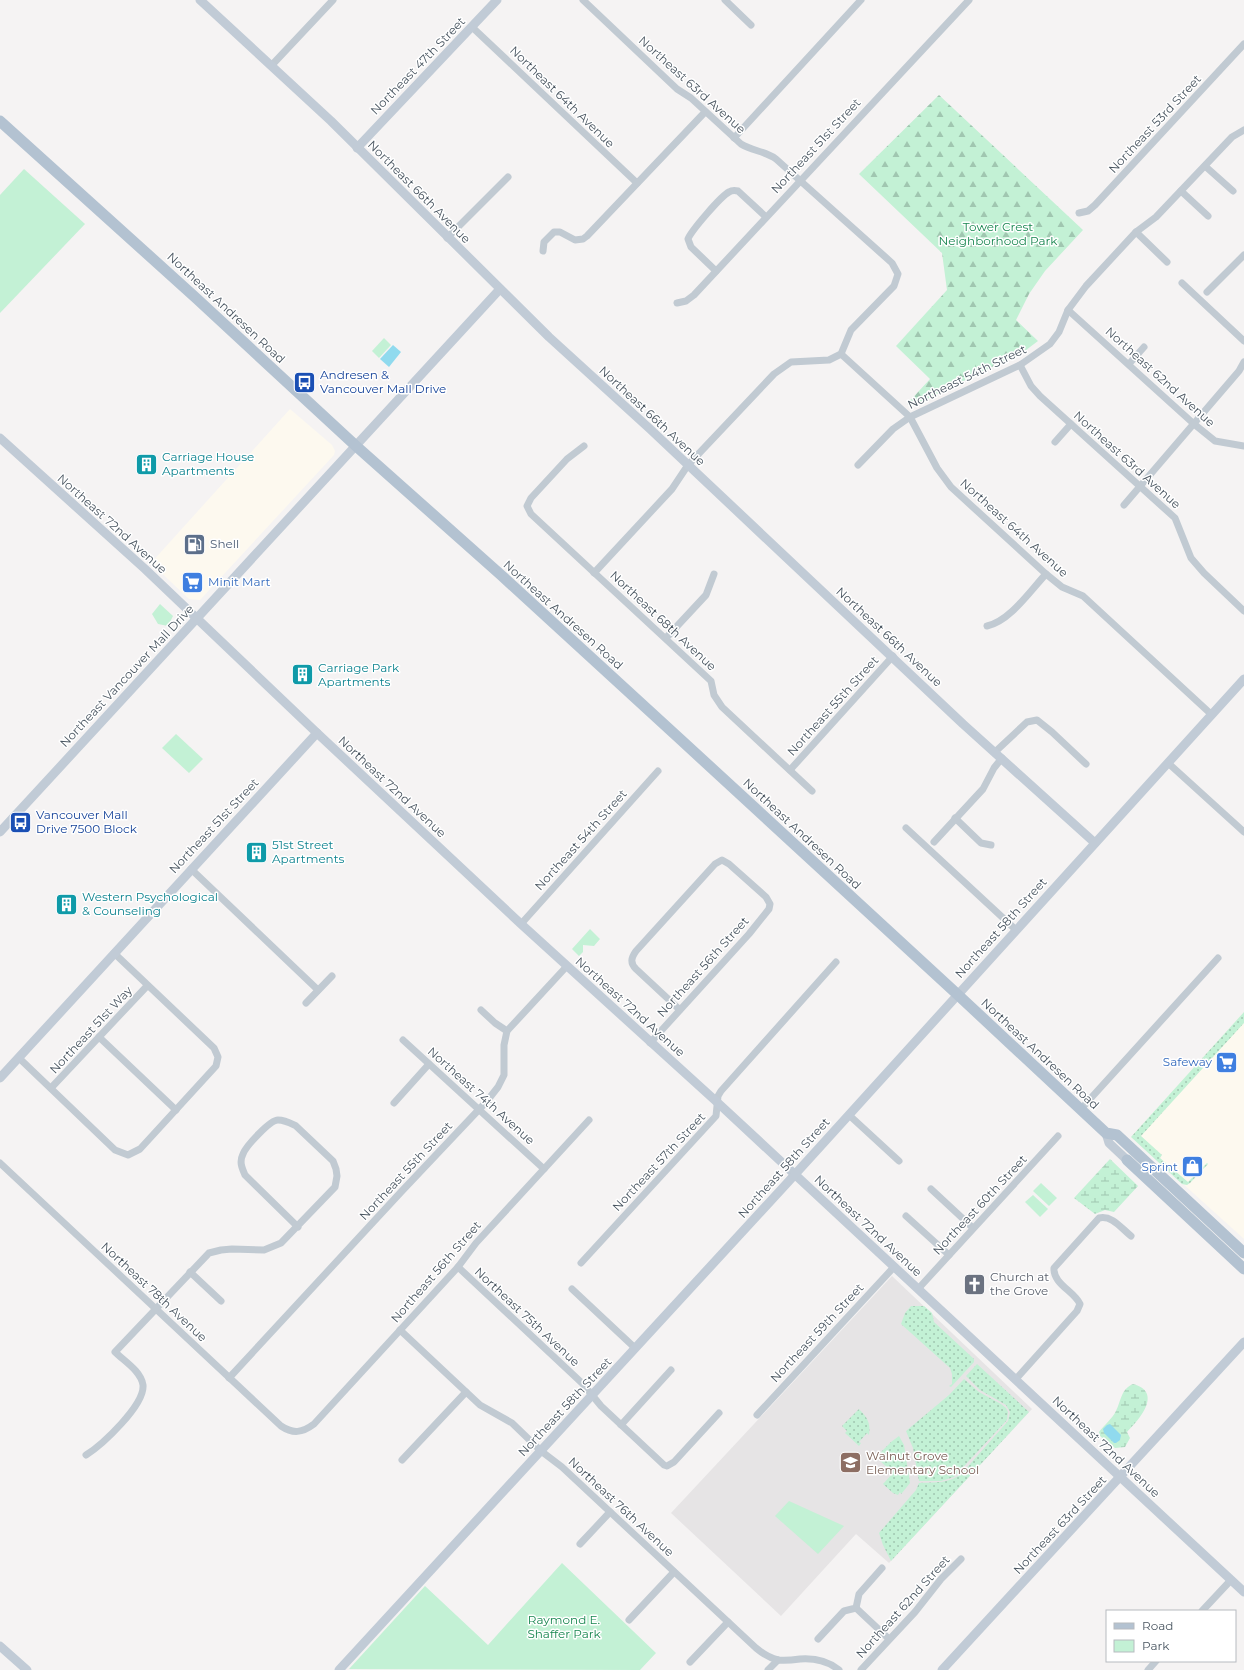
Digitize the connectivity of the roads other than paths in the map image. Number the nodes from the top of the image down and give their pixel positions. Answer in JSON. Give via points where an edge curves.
{"nodes":[{"id":1,"x":200,"y":0,"type":"edge"},
{"id":2,"x":333,"y":0,"type":"edge"},
{"id":3,"x":497,"y":0,"type":"edge"},
{"id":4,"x":583,"y":0,"type":"edge"},
{"id":5,"x":725,"y":0,"type":"edge"},
{"id":6,"x":861,"y":0,"type":"edge"},
{"id":7,"x":969,"y":0,"type":"edge"},
{"id":8,"x":751,"y":25,"type":"dead end"},
{"id":9,"x":472,"y":27,"type":"junction"},
{"id":10,"x":1244,"y":44,"type":"edge"},
{"id":11,"x":271,"y":66,"type":"junction"},
{"id":12,"x":705,"y":112,"type":"junction"},
{"id":13,"x":0,"y":120,"type":"edge"},
{"id":14,"x":1244,"y":130,"type":"edge"},
{"id":15,"x":734,"y":138,"type":"junction"},
{"id":16,"x":357,"y":148,"type":"junction"},
{"id":17,"x":1205,"y":166,"type":"junction"},
{"id":18,"x":508,"y":176,"type":"dead end"},
{"id":19,"x":800,"y":181,"type":"junction"},
{"id":20,"x":637,"y":183,"type":"junction"},
{"id":21,"x":1181,"y":191,"type":"junction"},
{"id":22,"x":1233,"y":191,"type":"dead end"},
{"id":23,"x":1079,"y":213,"type":"dead end"},
{"id":24,"x":1208,"y":216,"type":"dead end"},
{"id":25,"x":766,"y":217,"type":"junction"},
{"id":26,"x":1136,"y":232,"type":"junction"},
{"id":27,"x":448,"y":238,"type":"junction"},
{"id":28,"x":543,"y":251,"type":"dead end"},
{"id":29,"x":1244,"y":255,"type":"edge"},
{"id":30,"x":1167,"y":262,"type":"dead end"},
{"id":31,"x":716,"y":271,"type":"junction"},
{"id":32,"x":1182,"y":283,"type":"dead end"},
{"id":33,"x":500,"y":290,"type":"junction"},
{"id":34,"x":1207,"y":292,"type":"dead end"},
{"id":35,"x":677,"y":303,"type":"dead end"},
{"id":36,"x":1068,"y":310,"type":"junction"},
{"id":37,"x":1244,"y":341,"type":"edge"},
{"id":38,"x":1144,"y":347,"type":"dead end"},
{"id":39,"x":841,"y":354,"type":"junction"},
{"id":40,"x":1244,"y":362,"type":"edge"},
{"id":41,"x":1020,"y":364,"type":"junction"},
{"id":42,"x":1129,"y":364,"type":"junction"},
{"id":43,"x":910,"y":417,"type":"junction"},
{"id":44,"x":1071,"y":424,"type":"junction"},
{"id":45,"x":1194,"y":424,"type":"junction"},
{"id":46,"x":0,"y":438,"type":"edge"},
{"id":47,"x":1055,"y":442,"type":"dead end"},
{"id":48,"x":356,"y":446,"type":"junction"},
{"id":49,"x":584,"y":446,"type":"dead end"},
{"id":50,"x":1244,"y":446,"type":"edge"},
{"id":51,"x":858,"y":465,"type":"dead end"},
{"id":52,"x":688,"y":466,"type":"junction"},
{"id":53,"x":1139,"y":486,"type":"junction"},
{"id":54,"x":1124,"y":505,"type":"dead end"},
{"id":55,"x":594,"y":573,"type":"junction"},
{"id":56,"x":714,"y":574,"type":"dead end"},
{"id":57,"x":1046,"y":574,"type":"junction"},
{"id":58,"x":1244,"y":611,"type":"edge"},
{"id":59,"x":197,"y":618,"type":"junction"},
{"id":60,"x":987,"y":626,"type":"dead end"},
{"id":61,"x":666,"y":638,"type":"junction"},
{"id":62,"x":893,"y":656,"type":"junction"},
{"id":63,"x":1244,"y":679,"type":"edge"},
{"id":64,"x":1212,"y":715,"type":"junction"},
{"id":65,"x":317,"y":733,"type":"junction"},
{"id":66,"x":999,"y":755,"type":"junction"},
{"id":67,"x":1168,"y":763,"type":"junction"},
{"id":68,"x":1086,"y":764,"type":"dead end"},
{"id":69,"x":790,"y":770,"type":"junction"},
{"id":70,"x":658,"y":771,"type":"dead end"},
{"id":71,"x":812,"y":791,"type":"dead end"},
{"id":72,"x":955,"y":818,"type":"junction"},
{"id":73,"x":906,"y":828,"type":"dead end"},
{"id":74,"x":0,"y":832,"type":"edge"},
{"id":75,"x":1244,"y":832,"type":"edge"},
{"id":76,"x":934,"y":842,"type":"dead end"},
{"id":77,"x":1095,"y":843,"type":"junction"},
{"id":78,"x":990,"y":845,"type":"dead end"},
{"id":79,"x":191,"y":869,"type":"junction"},
{"id":80,"x":521,"y":924,"type":"junction"},
{"id":81,"x":1016,"y":930,"type":"junction"},
{"id":82,"x":114,"y":953,"type":"junction"},
{"id":83,"x":1218,"y":958,"type":"dead end"},
{"id":84,"x":836,"y":962,"type":"dead end"},
{"id":85,"x":567,"y":966,"type":"junction"},
{"id":86,"x":332,"y":976,"type":"dead end"},
{"id":87,"x":147,"y":986,"type":"junction"},
{"id":88,"x":318,"y":990,"type":"junction"},
{"id":89,"x":957,"y":994,"type":"junction"},
{"id":90,"x":306,"y":1003,"type":"dead end"},
{"id":91,"x":481,"y":1010,"type":"dead end"},
{"id":92,"x":680,"y":1010,"type":"junction"},
{"id":93,"x":507,"y":1031,"type":"junction"},
{"id":94,"x":99,"y":1037,"type":"junction"},
{"id":95,"x":403,"y":1040,"type":"dead end"},
{"id":96,"x":650,"y":1042,"type":"junction"},
{"id":97,"x":19,"y":1058,"type":"junction"},
{"id":98,"x":429,"y":1064,"type":"junction"},
{"id":99,"x":0,"y":1078,"type":"edge"},
{"id":100,"x":51,"y":1088,"type":"junction"},
{"id":101,"x":394,"y":1103,"type":"dead end"},
{"id":102,"x":718,"y":1103,"type":"junction"},
{"id":103,"x":479,"y":1109,"type":"junction"},
{"id":104,"x":176,"y":1110,"type":"junction"},
{"id":105,"x":1081,"y":1110,"type":"junction"},
{"id":106,"x":849,"y":1115,"type":"junction"},
{"id":107,"x":589,"y":1120,"type":"dead end"},
{"id":108,"x":1106,"y":1133,"type":"junction"},
{"id":109,"x":1058,"y":1136,"type":"dead end"},
{"id":110,"x":1127,"y":1160,"type":"joint"},
{"id":111,"x":899,"y":1161,"type":"dead end"},
{"id":112,"x":0,"y":1163,"type":"edge"},
{"id":113,"x":544,"y":1169,"type":"junction"},
{"id":114,"x":795,"y":1175,"type":"junction"},
{"id":115,"x":931,"y":1189,"type":"dead end"},
{"id":116,"x":906,"y":1216,"type":"dead end"},
{"id":117,"x":298,"y":1227,"type":"junction"},
{"id":118,"x":973,"y":1228,"type":"junction"},
{"id":119,"x":1131,"y":1236,"type":"dead end"},
{"id":120,"x":1244,"y":1253,"type":"edge"},
{"id":121,"x":949,"y":1255,"type":"junction"},
{"id":122,"x":581,"y":1263,"type":"dead end"},
{"id":123,"x":458,"y":1267,"type":"junction"},
{"id":124,"x":894,"y":1267,"type":"junction"},
{"id":125,"x":1244,"y":1269,"type":"edge"},
{"id":126,"x":190,"y":1272,"type":"junction"},
{"id":127,"x":572,"y":1289,"type":"dead end"},
{"id":128,"x":918,"y":1289,"type":"junction"},
{"id":129,"x":221,"y":1301,"type":"dead end"},
{"id":130,"x":157,"y":1309,"type":"junction"},
{"id":131,"x":400,"y":1330,"type":"junction"},
{"id":132,"x":1244,"y":1342,"type":"edge"},
{"id":133,"x":635,"y":1348,"type":"junction"},
{"id":134,"x":671,"y":1370,"type":"dead end"},
{"id":135,"x":229,"y":1378,"type":"junction"},
{"id":136,"x":1016,"y":1379,"type":"junction"},
{"id":137,"x":466,"y":1392,"type":"junction"},
{"id":138,"x":592,"y":1396,"type":"junction"},
{"id":139,"x":719,"y":1413,"type":"dead end"},
{"id":140,"x":757,"y":1415,"type":"dead end"},
{"id":141,"x":621,"y":1425,"type":"junction"},
{"id":142,"x":297,"y":1433,"type":"joint"},
{"id":143,"x":541,"y":1451,"type":"junction"},
{"id":144,"x":86,"y":1455,"type":"dead end"},
{"id":145,"x":402,"y":1460,"type":"dead end"},
{"id":146,"x":1120,"y":1477,"type":"junction"},
{"id":147,"x":610,"y":1512,"type":"junction"},
{"id":148,"x":580,"y":1544,"type":"dead end"},
{"id":149,"x":961,"y":1559,"type":"dead end"},
{"id":150,"x":882,"y":1568,"type":"dead end"},
{"id":151,"x":674,"y":1572,"type":"junction"},
{"id":152,"x":1231,"y":1580,"type":"junction"},
{"id":153,"x":1244,"y":1592,"type":"edge"},
{"id":154,"x":856,"y":1608,"type":"junction"},
{"id":155,"x":1203,"y":1610,"type":"edge"},
{"id":156,"x":629,"y":1620,"type":"dead end"},
{"id":157,"x":728,"y":1622,"type":"junction"},
{"id":158,"x":818,"y":1639,"type":"dead end"},
{"id":159,"x":889,"y":1639,"type":"junction"},
{"id":160,"x":0,"y":1646,"type":"edge"},
{"id":161,"x":778,"y":1660,"type":"junction"},
{"id":162,"x":690,"y":1662,"type":"dead end"},
{"id":163,"x":1155,"y":1662,"type":"edge"},
{"id":164,"x":27,"y":1670,"type":"edge"},
{"id":165,"x":339,"y":1670,"type":"edge"},
{"id":166,"x":768,"y":1670,"type":"edge"},
{"id":167,"x":839,"y":1670,"type":"edge"},
{"id":168,"x":861,"y":1670,"type":"edge"},
{"id":169,"x":942,"y":1670,"type":"edge"},
{"id":170,"x":1148,"y":1670,"type":"edge"}],
"edges":[{"from":1,"to":11,"type":"street","name":"Northeast 66th Avenue"},
{"from":2,"to":11,"type":"street"},
{"from":3,"to":9,"type":"street","name":"Northeast 47th Street"},
{"from":4,"to":12,"type":"street","name":"Northeast 63rd Avenue"},
{"from":5,"to":8,"type":"street"},
{"from":6,"to":15,"type":"street"},
{"from":7,"to":19,"type":"street","name":"Northeast 51st Street"},
{"from":9,"to":16,"type":"street","name":"Northeast 47th Street"},
{"from":9,"to":20,"type":"street","name":"Northeast 64th Avenue"},
{"from":10,"to":23,"type":"street","name":"Northeast 53rd Street","via":[[1095,205],[1088,211]]},
{"from":11,"to":16,"type":"street","name":"Northeast 66th Avenue"},
{"from":12,"to":15,"type":"street","name":"Northeast 63rd Avenue"},
{"from":12,"to":20,"type":"street"},
{"from":13,"to":48,"type":"main road","name":"Northeast Andresen Road"},
{"from":14,"to":17,"type":"street","name":"Northeast 54th Street","via":[[1232,137]]},
{"from":15,"to":19,"type":"street","name":"Northeast 63rd Avenue","via":[[748,148],[770,155]]},
{"from":16,"to":27,"type":"street","name":"Northeast 66th Avenue"},
{"from":17,"to":21,"type":"street","name":"Northeast 54th Street"},
{"from":17,"to":22,"type":"street"},
{"from":18,"to":27,"type":"street"},
{"from":19,"to":25,"type":"street","name":"Northeast 51st Street"},
{"from":19,"to":39,"type":"street","name":"Northeast 63rd Avenue","via":[[892,263],[898,274],[894,286],[851,330]]},
{"from":20,"to":28,"type":"street","via":[[583,239],[575,240],[557,232],[546,240]]},
{"from":21,"to":24,"type":"street"},
{"from":21,"to":26,"type":"street","name":"Northeast 54th Street","via":[[1156,217]]},
{"from":25,"to":31,"type":"street","name":"Northeast 51st Street"},
{"from":25,"to":31,"type":"street","via":[[734,190],[726,194],[692,230],[688,239],[691,247]]},
{"from":26,"to":30,"type":"street"},
{"from":26,"to":36,"type":"street","name":"Northeast 54th Street","via":[[1086,286]]},
{"from":27,"to":33,"type":"street","name":"Northeast 66th Avenue"},
{"from":29,"to":34,"type":"street"},
{"from":31,"to":35,"type":"street","name":"Northeast 51st Street","via":[[690,298]]},
{"from":32,"to":37,"type":"street"},
{"from":33,"to":48,"type":"street","name":"Northeast Vancouver Mall Drive"},
{"from":33,"to":52,"type":"street","name":"Northeast 66th Avenue"},
{"from":36,"to":41,"type":"street","name":"Northeast 54th Street","via":[[1059,332],[1050,344]]},
{"from":36,"to":42,"type":"street","name":"Northeast 62nd Avenue"},
{"from":38,"to":42,"type":"street"},
{"from":39,"to":43,"type":"street","name":"Northeast 64th Avenue"},
{"from":39,"to":52,"type":"street","via":[[829,360],[791,362],[774,374]]},
{"from":40,"to":45,"type":"street"},
{"from":41,"to":43,"type":"street","name":"Northeast 54th Street"},
{"from":41,"to":44,"type":"street","name":"Northeast 63rd Avenue","via":[[1031,386]]},
{"from":42,"to":45,"type":"street","name":"Northeast 62nd Avenue"},
{"from":43,"to":51,"type":"street","name":"Northeast 54th Street","via":[[893,429]]},
{"from":43,"to":57,"type":"street","name":"Northeast 64th Avenue","via":[[937,468],[951,486]]},
{"from":44,"to":47,"type":"street"},
{"from":44,"to":53,"type":"street","name":"Northeast 63rd Avenue"},
{"from":45,"to":50,"type":"street","name":"Northeast 62nd Avenue","via":[[1215,440]]},
{"from":45,"to":53,"type":"street"},
{"from":46,"to":59,"type":"street","name":"Northeast 72nd Avenue"},
{"from":48,"to":59,"type":"street","name":"Northeast Vancouver Mall Drive"},
{"from":48,"to":89,"type":"main road","name":"Northeast Andresen Road"},
{"from":49,"to":55,"type":"street","name":"Northeast 68th Avenue","via":[[567,459],[531,498],[527,506],[531,514]]},
{"from":52,"to":55,"type":"street","via":[[672,489]]},
{"from":52,"to":62,"type":"street","name":"Northeast 66th Avenue"},
{"from":53,"to":54,"type":"street"},
{"from":53,"to":58,"type":"street","name":"Northeast 63rd Avenue","via":[[1175,518],[1190,558]]},
{"from":55,"to":61,"type":"street","name":"Northeast 68th Avenue"},
{"from":56,"to":61,"type":"street","via":[[706,594]]},
{"from":57,"to":60,"type":"street","via":[[1007,616]]},
{"from":57,"to":64,"type":"street","name":"Northeast 64th Avenue","via":[[1062,587],[1083,596]]},
{"from":59,"to":65,"type":"street","name":"Northeast 72nd Avenue"},
{"from":59,"to":74,"type":"street","name":"Northeast Vancouver Mall Drive"},
{"from":61,"to":69,"type":"street","name":"Northeast 68th Avenue","via":[[712,681],[714,695],[722,707]]},
{"from":62,"to":66,"type":"street","name":"Northeast 66th Avenue"},
{"from":62,"to":69,"type":"street","name":"Northeast 55th Street"},
{"from":63,"to":64,"type":"street","name":"Northeast 58th Street"},
{"from":64,"to":67,"type":"street","name":"Northeast 58th Street"},
{"from":65,"to":79,"type":"street","name":"Northeast 51st Street"},
{"from":65,"to":80,"type":"street","name":"Northeast 72nd Avenue"},
{"from":66,"to":68,"type":"street","via":[[1028,722],[1037,720]]},
{"from":66,"to":72,"type":"street","via":[[983,789]]},
{"from":66,"to":77,"type":"street","name":"Northeast 66th Avenue"},
{"from":67,"to":75,"type":"street"},
{"from":67,"to":77,"type":"street","name":"Northeast 58th Street"},
{"from":69,"to":71,"type":"street","name":"Northeast 68th Avenue"},
{"from":70,"to":80,"type":"street","name":"Northeast 54th Street"},
{"from":72,"to":76,"type":"street"},
{"from":72,"to":78,"type":"street","via":[[981,843]]},
{"from":73,"to":81,"type":"street"},
{"from":77,"to":81,"type":"street","name":"Northeast 58th Street"},
{"from":79,"to":82,"type":"street","name":"Northeast 51st Street"},
{"from":79,"to":88,"type":"street"},
{"from":80,"to":85,"type":"street","name":"Northeast 72nd Avenue"},
{"from":81,"to":89,"type":"street","name":"Northeast 58th Street"},
{"from":82,"to":87,"type":"street"},
{"from":82,"to":97,"type":"street","name":"Northeast 51st Street"},
{"from":83,"to":105,"type":"street"},
{"from":84,"to":102,"type":"street","name":"Northeast 57th Street","via":[[721,1091]]},
{"from":85,"to":93,"type":"street"},
{"from":85,"to":96,"type":"street","name":"Northeast 72nd Avenue"},
{"from":86,"to":88,"type":"street"},
{"from":87,"to":94,"type":"street","name":"Northeast 51st Way"},
{"from":87,"to":104,"type":"street","via":[[214,1048],[218,1057],[216,1066]]},
{"from":88,"to":90,"type":"street"},
{"from":89,"to":105,"type":"main road","name":"Northeast Andresen Road"},
{"from":89,"to":106,"type":"street","name":"Northeast 58th Street"},
{"from":91,"to":93,"type":"street"},
{"from":92,"to":92,"type":"street","name":"Northeast 56th Street","via":[[769,909],[768,900],[722,860],[715,864],[636,951],[632,962],[636,969]]},
{"from":92,"to":96,"type":"street","name":"Northeast 56th Street"},
{"from":93,"to":103,"type":"street","name":"Northeast 55th Street","via":[[504,1045],[504,1075],[498,1087]]},
{"from":94,"to":100,"type":"street","name":"Northeast 51st Way"},
{"from":94,"to":104,"type":"street"},
{"from":95,"to":98,"type":"street","name":"Northeast 74th Avenue"},
{"from":96,"to":102,"type":"street","name":"Northeast 72nd Avenue"},
{"from":97,"to":99,"type":"street","name":"Northeast 51st Street"},
{"from":97,"to":100,"type":"street"},
{"from":98,"to":101,"type":"street"},
{"from":98,"to":103,"type":"street","name":"Northeast 74th Avenue"},
{"from":100,"to":104,"type":"street","via":[[115,1150],[128,1156],[140,1149]]},
{"from":102,"to":114,"type":"street","name":"Northeast 72nd Avenue"},
{"from":102,"to":122,"type":"street","name":"Northeast 57th Street","via":[[716,1116]]},
{"from":103,"to":113,"type":"street","name":"Northeast 74th Avenue"},
{"from":103,"to":135,"type":"street","name":"Northeast 55th Street"},
{"from":105,"to":108,"type":"main road","name":"Northeast Andresen Road"},
{"from":106,"to":111,"type":"street"},
{"from":106,"to":114,"type":"street","name":"Northeast 58th Street"},
{"from":107,"to":113,"type":"street","name":"Northeast 56th Street"},
{"from":108,"to":110,"type":"street","name":"Northeast Andresen Road","via":[[1109,1143]]},
{"from":108,"to":120,"type":"main road","name":"Northeast Andresen Road","via":[[1117,1135]]},
{"from":109,"to":118,"type":"street","name":"Northeast 60th Street"},
{"from":110,"to":125,"type":"main road","name":"Northeast Andresen Road"},
{"from":112,"to":130,"type":"street","name":"Northeast 78th Avenue"},
{"from":113,"to":123,"type":"street","name":"Northeast 56th Street","via":[[476,1243]]},
{"from":114,"to":124,"type":"street","name":"Northeast 72nd Avenue"},
{"from":114,"to":133,"type":"street","name":"Northeast 58th Street"},
{"from":115,"to":118,"type":"street"},
{"from":116,"to":121,"type":"street"},
{"from":117,"to":117,"type":"street","via":[[246,1175],[241,1166],[242,1155],[249,1146],[271,1122],[277,1120],[296,1126],[332,1161],[336,1169],[335,1187]]},
{"from":117,"to":126,"type":"street","via":[[281,1243],[264,1250],[221,1250],[209,1253]]},
{"from":118,"to":121,"type":"street","name":"Northeast 60th Street"},
{"from":119,"to":136,"type":"street","via":[[1110,1218],[1099,1218],[1054,1268],[1056,1278],[1078,1299],[1078,1311]]},
{"from":121,"to":128,"type":"street","name":"Northeast 60th Street"},
{"from":123,"to":131,"type":"street","name":"Northeast 56th Street"},
{"from":123,"to":138,"type":"street","name":"Northeast 75th Avenue","via":[[583,1384]]},
{"from":124,"to":128,"type":"street","name":"Northeast 72nd Avenue"},
{"from":124,"to":140,"type":"street","name":"Northeast 59th Street"},
{"from":126,"to":129,"type":"street"},
{"from":126,"to":130,"type":"street"},
{"from":127,"to":133,"type":"street"},
{"from":128,"to":136,"type":"street","name":"Northeast 72nd Avenue"},
{"from":130,"to":135,"type":"street","name":"Northeast 78th Avenue"},
{"from":130,"to":144,"type":"street","via":[[115,1352],[139,1375],[143,1385],[142,1396],[100,1446]]},
{"from":131,"to":137,"type":"street","name":"Northeast 76th Avenue"},
{"from":131,"to":142,"type":"street","name":"Northeast 56th Street","via":[[314,1424]]},
{"from":132,"to":146,"type":"street","name":"Northeast 63rd Street"},
{"from":133,"to":138,"type":"street","name":"Northeast 58th Street"},
{"from":134,"to":141,"type":"street"},
{"from":135,"to":142,"type":"street","name":"Northeast 78th Avenue","via":[[281,1426]]},
{"from":136,"to":146,"type":"street","name":"Northeast 72nd Avenue"},
{"from":137,"to":143,"type":"street","name":"Northeast 76th Avenue","via":[[480,1405],[512,1423]]},
{"from":137,"to":145,"type":"street"},
{"from":138,"to":141,"type":"street","name":"Northeast 75th Avenue"},
{"from":138,"to":143,"type":"street","name":"Northeast 58th Street"},
{"from":139,"to":141,"type":"street","name":"Northeast 75th Avenue","via":[[674,1462],[666,1466]]},
{"from":143,"to":147,"type":"street","name":"Northeast 76th Avenue"},
{"from":143,"to":165,"type":"street","name":"Northeast 58th Street"},
{"from":146,"to":152,"type":"street","name":"Northeast 72nd Avenue"},
{"from":146,"to":169,"type":"street","name":"Northeast 63rd Street"},
{"from":147,"to":148,"type":"street"},
{"from":147,"to":151,"type":"street","name":"Northeast 76th Avenue"},
{"from":149,"to":159,"type":"street","name":"Northeast 62nd Street"},
{"from":150,"to":154,"type":"street","via":[[859,1594]]},
{"from":151,"to":156,"type":"street"},
{"from":151,"to":157,"type":"street","name":"Northeast 76th Avenue"},
{"from":152,"to":153,"type":"street","name":"Northeast 72nd Avenue"},
{"from":152,"to":155,"type":"street"},
{"from":154,"to":158,"type":"street","via":[[844,1611]]},
{"from":154,"to":159,"type":"street"},
{"from":157,"to":161,"type":"street","name":"Northeast 76th Avenue","via":[[756,1648]]},
{"from":157,"to":162,"type":"street"},
{"from":159,"to":168,"type":"street","name":"Northeast 62nd Street"},
{"from":160,"to":164,"type":"street"},
{"from":161,"to":166,"type":"street"},
{"from":161,"to":167,"type":"street","name":"Northeast 76th Avenue","via":[[819,1660]]},
{"from":163,"to":170,"type":"street"}]}
